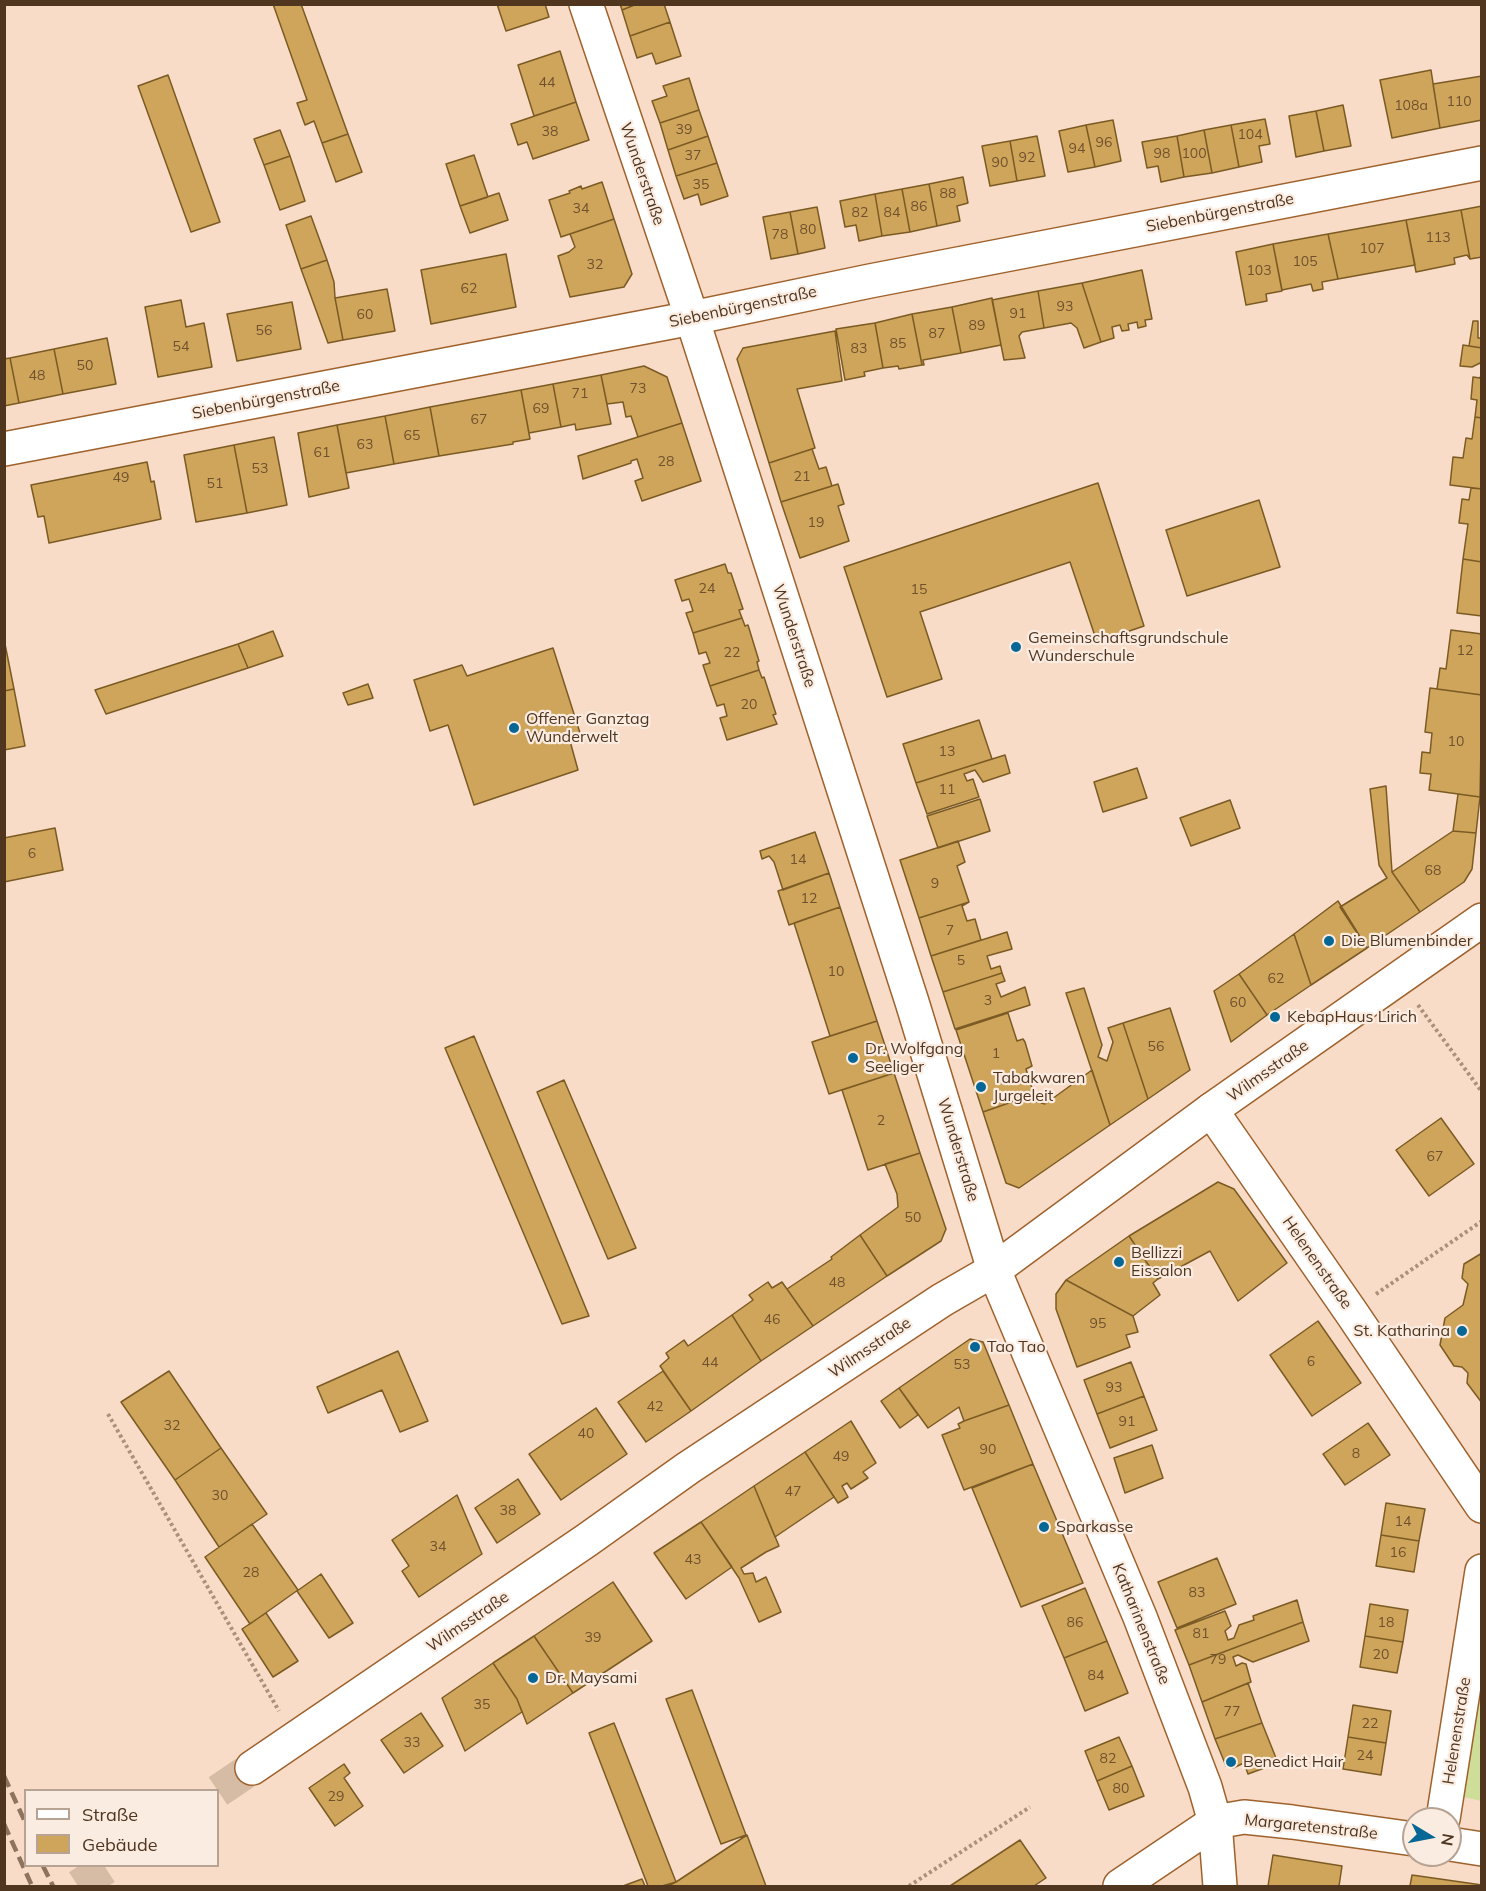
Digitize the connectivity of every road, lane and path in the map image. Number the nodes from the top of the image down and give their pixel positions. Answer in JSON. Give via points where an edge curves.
{"nodes":[{"id":1,"x":586,"y":4,"type":"edge"},
{"id":2,"x":1482,"y":164,"type":"edge"},
{"id":3,"x":692,"y":318,"type":"junction"},
{"id":4,"x":4,"y":449,"type":"edge"},
{"id":5,"x":1482,"y":920,"type":"edge"},
{"id":6,"x":1399,"y":980,"type":"junction"},
{"id":7,"x":1482,"y":1092,"type":"edge"},
{"id":8,"x":1211,"y":1110,"type":"junction"},
{"id":9,"x":1482,"y":1221,"type":"edge"},
{"id":10,"x":994,"y":1270,"type":"junction"},
{"id":11,"x":1351,"y":1312,"type":"junction"},
{"id":12,"x":108,"y":1414,"type":"dead end"},
{"id":13,"x":1482,"y":1506,"type":"edge"},
{"id":14,"x":1482,"y":1571,"type":"edge"},
{"id":15,"x":295,"y":1738,"type":"junction"},
{"id":16,"x":252,"y":1768,"type":"tunnel mouth"},
{"id":17,"x":1030,"y":1807,"type":"dead end"},
{"id":18,"x":1445,"y":1807,"type":"edge"},
{"id":19,"x":1215,"y":1822,"type":"junction"},
{"id":20,"x":1402,"y":1837,"type":"edge"},
{"id":21,"x":1462,"y":1846,"type":"edge"},
{"id":22,"x":1482,"y":1849,"type":"edge"},
{"id":23,"x":909,"y":1887,"type":"edge"},
{"id":24,"x":1120,"y":1887,"type":"edge"},
{"id":25,"x":1220,"y":1887,"type":"edge"}],
"edges":[{"from":1,"to":3,"type":"street","name":"Wunderstraße"},
{"from":2,"to":3,"type":"street","name":"Siebenbürgenstraße"},
{"from":3,"to":4,"type":"street","name":"Siebenbürgenstraße"},
{"from":3,"to":10,"type":"street","name":"Wunderstraße"},
{"from":5,"to":6,"type":"street","name":"Wilmsstraße"},
{"from":6,"to":7,"type":"path"},
{"from":6,"to":8,"type":"street","name":"Wilmsstraße"},
{"from":8,"to":10,"type":"street","name":"Wilmsstraße"},
{"from":8,"to":11,"type":"street","name":"Helenenstraße"},
{"from":9,"to":11,"type":"path"},
{"from":10,"to":15,"type":"street","name":"Wilmsstraße","via":[[942,1300],[688,1468]]},
{"from":10,"to":19,"type":"street","name":"Katharinenstraße","via":[[1140,1617]]},
{"from":11,"to":13,"type":"street","name":"Helenenstraße"},
{"from":12,"to":15,"type":"path"},
{"from":14,"to":18,"type":"street","name":"Helenenstraße"},
{"from":15,"to":16,"type":"street","name":"Wilmsstraße"},
{"from":17,"to":23,"type":"path"},
{"from":19,"to":20,"type":"street","name":"Margaretenstraße","via":[[1244,1817]]},
{"from":19,"to":24,"type":"street","name":"Margaretenstraße"},
{"from":19,"to":25,"type":"street","name":"Katharinenstraße"},
{"from":21,"to":22,"type":"street"}]}
